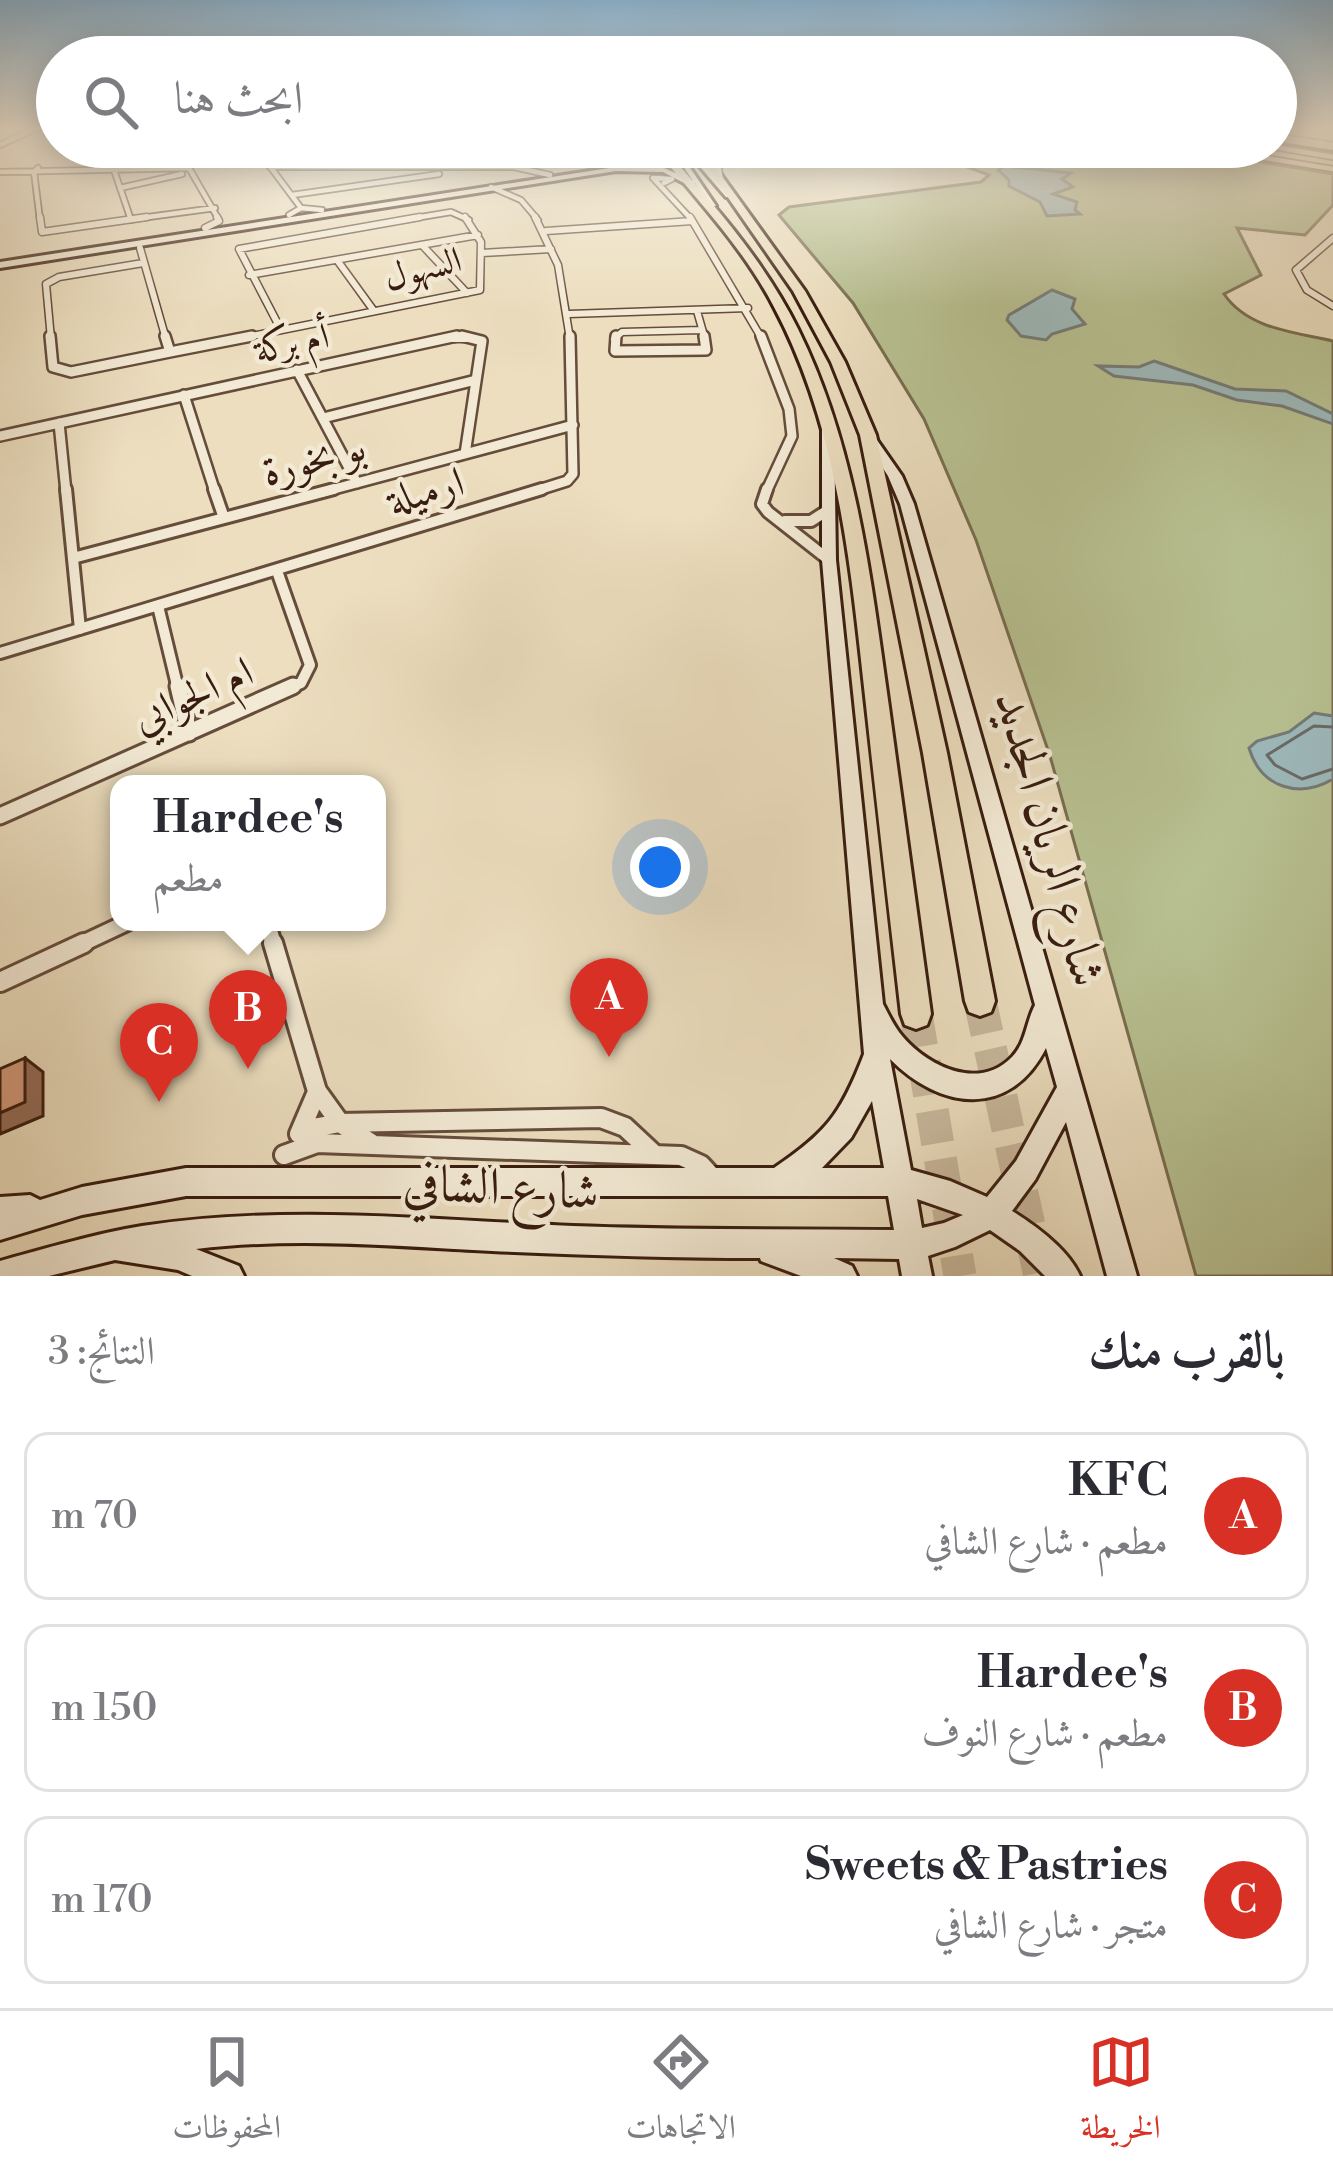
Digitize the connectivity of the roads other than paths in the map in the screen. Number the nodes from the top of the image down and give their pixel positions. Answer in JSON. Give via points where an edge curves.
{"nodes":[{"id":1,"x":36,"y":188,"type":"edge"},
{"id":2,"x":120,"y":188,"type":"edge"},
{"id":3,"x":203,"y":188,"type":"edge"},
{"id":4,"x":286,"y":188,"type":"edge"},
{"id":5,"x":343,"y":188,"type":"edge"},
{"id":6,"x":462,"y":188,"type":"edge"},
{"id":7,"x":486,"y":188,"type":"edge"},
{"id":8,"x":493,"y":188,"type":"edge"},
{"id":9,"x":509,"y":188,"type":"edge"},
{"id":10,"x":667,"y":188,"type":"edge"},
{"id":11,"x":696,"y":188,"type":"edge"},
{"id":12,"x":701,"y":188,"type":"edge"},
{"id":13,"x":725,"y":188,"type":"edge"},
{"id":14,"x":506,"y":190,"type":"junction"},
{"id":15,"x":292,"y":195,"type":"junction"},
{"id":16,"x":712,"y":204,"type":"junction"},
{"id":17,"x":215,"y":208,"type":"junction"},
{"id":18,"x":294,"y":216,"type":"junction"},
{"id":19,"x":131,"y":220,"type":"junction"},
{"id":20,"x":692,"y":221,"type":"junction"},
{"id":21,"x":205,"y":228,"type":"junction"},
{"id":22,"x":546,"y":231,"type":"junction"},
{"id":23,"x":478,"y":235,"type":"junction"},
{"id":24,"x":154,"y":238,"type":"junction"},
{"id":25,"x":295,"y":238,"type":"junction"},
{"id":26,"x":1333,"y":238,"type":"edge"},
{"id":27,"x":124,"y":245,"type":"junction"},
{"id":28,"x":422,"y":245,"type":"junction"},
{"id":29,"x":140,"y":248,"type":"junction"},
{"id":30,"x":551,"y":249,"type":"junction"},
{"id":31,"x":482,"y":253,"type":"junction"},
{"id":32,"x":30,"y":257,"type":"junction"},
{"id":33,"x":337,"y":260,"type":"junction"},
{"id":34,"x":0,"y":262,"type":"edge"},
{"id":35,"x":143,"y":263,"type":"junction"},
{"id":36,"x":250,"y":275,"type":"junction"},
{"id":37,"x":467,"y":292,"type":"junction"},
{"id":38,"x":1333,"y":306,"type":"edge"},
{"id":39,"x":748,"y":308,"type":"junction"},
{"id":40,"x":697,"y":310,"type":"junction"},
{"id":41,"x":374,"y":311,"type":"junction"},
{"id":42,"x":569,"y":314,"type":"junction"},
{"id":43,"x":284,"y":328,"type":"junction"},
{"id":44,"x":702,"y":330,"type":"junction"},
{"id":45,"x":170,"y":352,"type":"junction"},
{"id":46,"x":297,"y":370,"type":"junction"},
{"id":47,"x":476,"y":380,"type":"junction"},
{"id":48,"x":184,"y":395,"type":"junction"},
{"id":49,"x":322,"y":418,"type":"junction"},
{"id":50,"x":59,"y":423,"type":"junction"},
{"id":51,"x":573,"y":425,"type":"junction"},
{"id":52,"x":828,"y":428,"type":"junction"},
{"id":53,"x":868,"y":435,"type":"junction"},
{"id":54,"x":0,"y":436,"type":"edge"},
{"id":55,"x":465,"y":454,"type":"junction"},
{"id":56,"x":357,"y":483,"type":"junction"},
{"id":57,"x":825,"y":512,"type":"junction"},
{"id":58,"x":224,"y":518,"type":"junction"},
{"id":59,"x":772,"y":518,"type":"junction"},
{"id":60,"x":73,"y":558,"type":"junction"},
{"id":61,"x":829,"y":560,"type":"junction"},
{"id":62,"x":277,"y":571,"type":"junction"},
{"id":63,"x":158,"y":606,"type":"junction"},
{"id":64,"x":80,"y":629,"type":"junction"},
{"id":65,"x":0,"y":653,"type":"edge"},
{"id":66,"x":189,"y":734,"type":"junction"},
{"id":67,"x":0,"y":816,"type":"edge"},
{"id":68,"x":110,"y":930,"type":"edge"},
{"id":69,"x":270,"y":931,"type":"edge"},
{"id":70,"x":0,"y":982,"type":"edge"},
{"id":71,"x":980,"y":1001,"type":"tunnel mouth"},
{"id":72,"x":1043,"y":1003,"type":"junction"},
{"id":73,"x":872,"y":1007,"type":"junction"},
{"id":74,"x":916,"y":1014,"type":"tunnel mouth"},
{"id":75,"x":876,"y":1053,"type":"junction"},
{"id":76,"x":317,"y":1091,"type":"junction"},
{"id":77,"x":1068,"y":1092,"type":"junction"},
{"id":78,"x":340,"y":1123,"type":"junction"},
{"id":79,"x":302,"y":1130,"type":"junction"},
{"id":80,"x":374,"y":1145,"type":"junction"},
{"id":81,"x":284,"y":1155,"type":"junction"},
{"id":82,"x":655,"y":1155,"type":"junction"},
{"id":83,"x":257,"y":1179,"type":"junction"},
{"id":84,"x":714,"y":1179,"type":"junction"},
{"id":85,"x":779,"y":1179,"type":"junction"},
{"id":86,"x":902,"y":1182,"type":"junction"},
{"id":87,"x":55,"y":1208,"type":"junction"},
{"id":88,"x":0,"y":1211,"type":"edge"},
{"id":89,"x":995,"y":1213,"type":"junction"},
{"id":90,"x":0,"y":1226,"type":"edge"},
{"id":91,"x":747,"y":1244,"type":"junction"},
{"id":92,"x":107,"y":1245,"type":"junction"},
{"id":93,"x":912,"y":1245,"type":"junction"},
{"id":94,"x":0,"y":1276,"type":"edge"},
{"id":95,"x":229,"y":1276,"type":"edge"},
{"id":96,"x":842,"y":1276,"type":"edge"},
{"id":97,"x":917,"y":1276,"type":"edge"},
{"id":98,"x":1065,"y":1276,"type":"edge"},
{"id":99,"x":1122,"y":1276,"type":"edge"}],
"edges":[{"from":1,"to":19,"type":"street","via":[[42,232]]},
{"from":2,"to":19,"type":"street"},
{"from":3,"to":17,"type":"street"},
{"from":4,"to":15,"type":"street"},
{"from":5,"to":15,"type":"street"},
{"from":6,"to":18,"type":"main road"},
{"from":7,"to":18,"type":"main road"},
{"from":8,"to":14,"type":"street"},
{"from":9,"to":14,"type":"street"},
{"from":10,"to":20,"type":"street"},
{"from":11,"to":16,"type":"highway"},
{"from":12,"to":16,"type":"main road"},
{"from":13,"to":53,"type":"highway","name":"شارع الريان الجديد","via":[[799,291]]},
{"from":14,"to":22,"type":"street","name":"ارميلة","via":[[535,211]]},
{"from":15,"to":18,"type":"street"},
{"from":16,"to":52,"type":"highway","via":[[783,310]]},
{"from":17,"to":19,"type":"street"},
{"from":17,"to":21,"type":"street","via":[[218,224]]},
{"from":18,"to":21,"type":"main road"},
{"from":18,"to":24,"type":"main road"},
{"from":18,"to":25,"type":"street"},
{"from":20,"to":22,"type":"street"},
{"from":20,"to":39,"type":"street"},
{"from":21,"to":24,"type":"main road"},
{"from":22,"to":30,"type":"street","name":"ارميلة"},
{"from":23,"to":25,"type":"street","name":"السهول","via":[[471,217],[451,212]]},
{"from":23,"to":28,"type":"street"},
{"from":23,"to":31,"type":"street","name":"السهول"},
{"from":24,"to":27,"type":"main road"},
{"from":24,"to":29,"type":"street"},
{"from":24,"to":32,"type":"main road"},
{"from":24,"to":34,"type":"main road"},
{"from":25,"to":36,"type":"street","name":"السهول","via":[[239,249]]},
{"from":26,"to":38,"type":"street","via":[[1296,274]]},
{"from":27,"to":29,"type":"street"},
{"from":27,"to":32,"type":"main road"},
{"from":28,"to":33,"type":"street"},
{"from":28,"to":37,"type":"street"},
{"from":29,"to":35,"type":"street"},
{"from":30,"to":31,"type":"street","name":"السهول"},
{"from":30,"to":42,"type":"street","name":"ارميلة"},
{"from":31,"to":37,"type":"street","name":"السهول","via":[[484,287]]},
{"from":32,"to":34,"type":"main road"},
{"from":33,"to":36,"type":"street"},
{"from":33,"to":41,"type":"street"},
{"from":35,"to":45,"type":"street"},
{"from":35,"to":45,"type":"street","name":"السهول","via":[[46,284],[53,368],[70,372]]},
{"from":36,"to":43,"type":"street"},
{"from":37,"to":41,"type":"street","name":"السهول"},
{"from":39,"to":40,"type":"street"},
{"from":39,"to":59,"type":"street","via":[[792,435],[761,498]]},
{"from":40,"to":42,"type":"street"},
{"from":40,"to":44,"type":"street"},
{"from":41,"to":43,"type":"street","name":"السهول"},
{"from":42,"to":51,"type":"street","name":"ارميلة"},
{"from":43,"to":45,"type":"street","name":"السهول"},
{"from":44,"to":44,"type":"street","via":[[708,347],[700,352],[615,351],[622,332]]},
{"from":46,"to":47,"type":"street","name":"أم بركة","via":[[460,334],[482,340]]},
{"from":46,"to":48,"type":"street","name":"أم بركة"},
{"from":46,"to":49,"type":"street"},
{"from":47,"to":49,"type":"street"},
{"from":47,"to":55,"type":"street","name":"أم بركة"},
{"from":48,"to":50,"type":"street","name":"أم بركة"},
{"from":48,"to":58,"type":"street"},
{"from":49,"to":56,"type":"street"},
{"from":50,"to":54,"type":"street","name":"أم بركة"},
{"from":50,"to":60,"type":"street"},
{"from":51,"to":55,"type":"street","name":"بو بخورة"},
{"from":51,"to":62,"type":"street","name":"ارميلة","via":[[573,474],[549,490]]},
{"from":52,"to":57,"type":"main road"},
{"from":52,"to":74,"type":"highway","via":[[862,578]]},
{"from":53,"to":71,"type":"highway","name":"شارع الريان الجديد"},
{"from":53,"to":72,"type":"main road","name":"شارع الريان الجديد","via":[[907,504]]},
{"from":55,"to":56,"type":"street","name":"بو بخورة"},
{"from":56,"to":58,"type":"street","name":"بو بخورة"},
{"from":57,"to":59,"type":"street","via":[[804,522]]},
{"from":57,"to":61,"type":"main road"},
{"from":58,"to":60,"type":"street","name":"بو بخورة"},
{"from":59,"to":61,"type":"street"},
{"from":60,"to":64,"type":"street"},
{"from":61,"to":73,"type":"main road"},
{"from":62,"to":63,"type":"street","name":"ارميلة"},
{"from":62,"to":66,"type":"street","name":"ام الجوابي","via":[[308,674],[290,690]]},
{"from":63,"to":64,"type":"street","name":"ارميلة"},
{"from":63,"to":66,"type":"street"},
{"from":64,"to":65,"type":"street","name":"ارميلة"},
{"from":66,"to":67,"type":"street","name":"ام الجوابي"},
{"from":68,"to":70,"type":"street"},
{"from":69,"to":76,"type":"street"},
{"from":72,"to":73,"type":"main road","via":[[1040,1044],[1018,1075],[979,1088],[933,1077],[894,1047]]},
{"from":72,"to":77,"type":"main road","name":"شارع الريان الجديد"},
{"from":73,"to":75,"type":"main road"},
{"from":75,"to":85,"type":"main road","via":[[844,1129]]},
{"from":75,"to":86,"type":"main road"},
{"from":76,"to":78,"type":"street"},
{"from":76,"to":79,"type":"street"},
{"from":77,"to":89,"type":"main road","name":"شارع الشافي"},
{"from":77,"to":99,"type":"main road","name":"شارع الريان الجديد"},
{"from":78,"to":79,"type":"street"},
{"from":78,"to":80,"type":"street"},
{"from":78,"to":82,"type":"street","via":[[601,1118],[625,1127]]},
{"from":79,"to":81,"type":"street"},
{"from":80,"to":81,"type":"street","via":[[317,1143]]},
{"from":80,"to":82,"type":"street"},
{"from":81,"to":83,"type":"street"},
{"from":82,"to":84,"type":"street","via":[[691,1159]]},
{"from":83,"to":84,"type":"main road","name":"شارع الشافي"},
{"from":83,"to":87,"type":"main road","name":"شارع الشافي","via":[[186,1182]]},
{"from":84,"to":85,"type":"main road","name":"شارع الشافي"},
{"from":85,"to":86,"type":"main road","name":"شارع الشافي"},
{"from":86,"to":89,"type":"main road","name":"شارع الشافي"},
{"from":86,"to":93,"type":"main road"},
{"from":87,"to":88,"type":"main road"},
{"from":87,"to":90,"type":"main road","name":"شارع الشافي"},
{"from":89,"to":93,"type":"main road","name":"شارع الشافي","via":[[953,1239]]},
{"from":89,"to":98,"type":"main road","name":"شارع الشافي"},
{"from":91,"to":92,"type":"main road","name":"شارع الشافي","via":[[267,1227]]},
{"from":91,"to":93,"type":"main road","name":"شارع الشافي"},
{"from":91,"to":96,"type":"main road"},
{"from":92,"to":94,"type":"main road","name":"شارع الشافي"},
{"from":92,"to":95,"type":"main road","via":[[178,1256]]},
{"from":93,"to":97,"type":"main road"}]}
